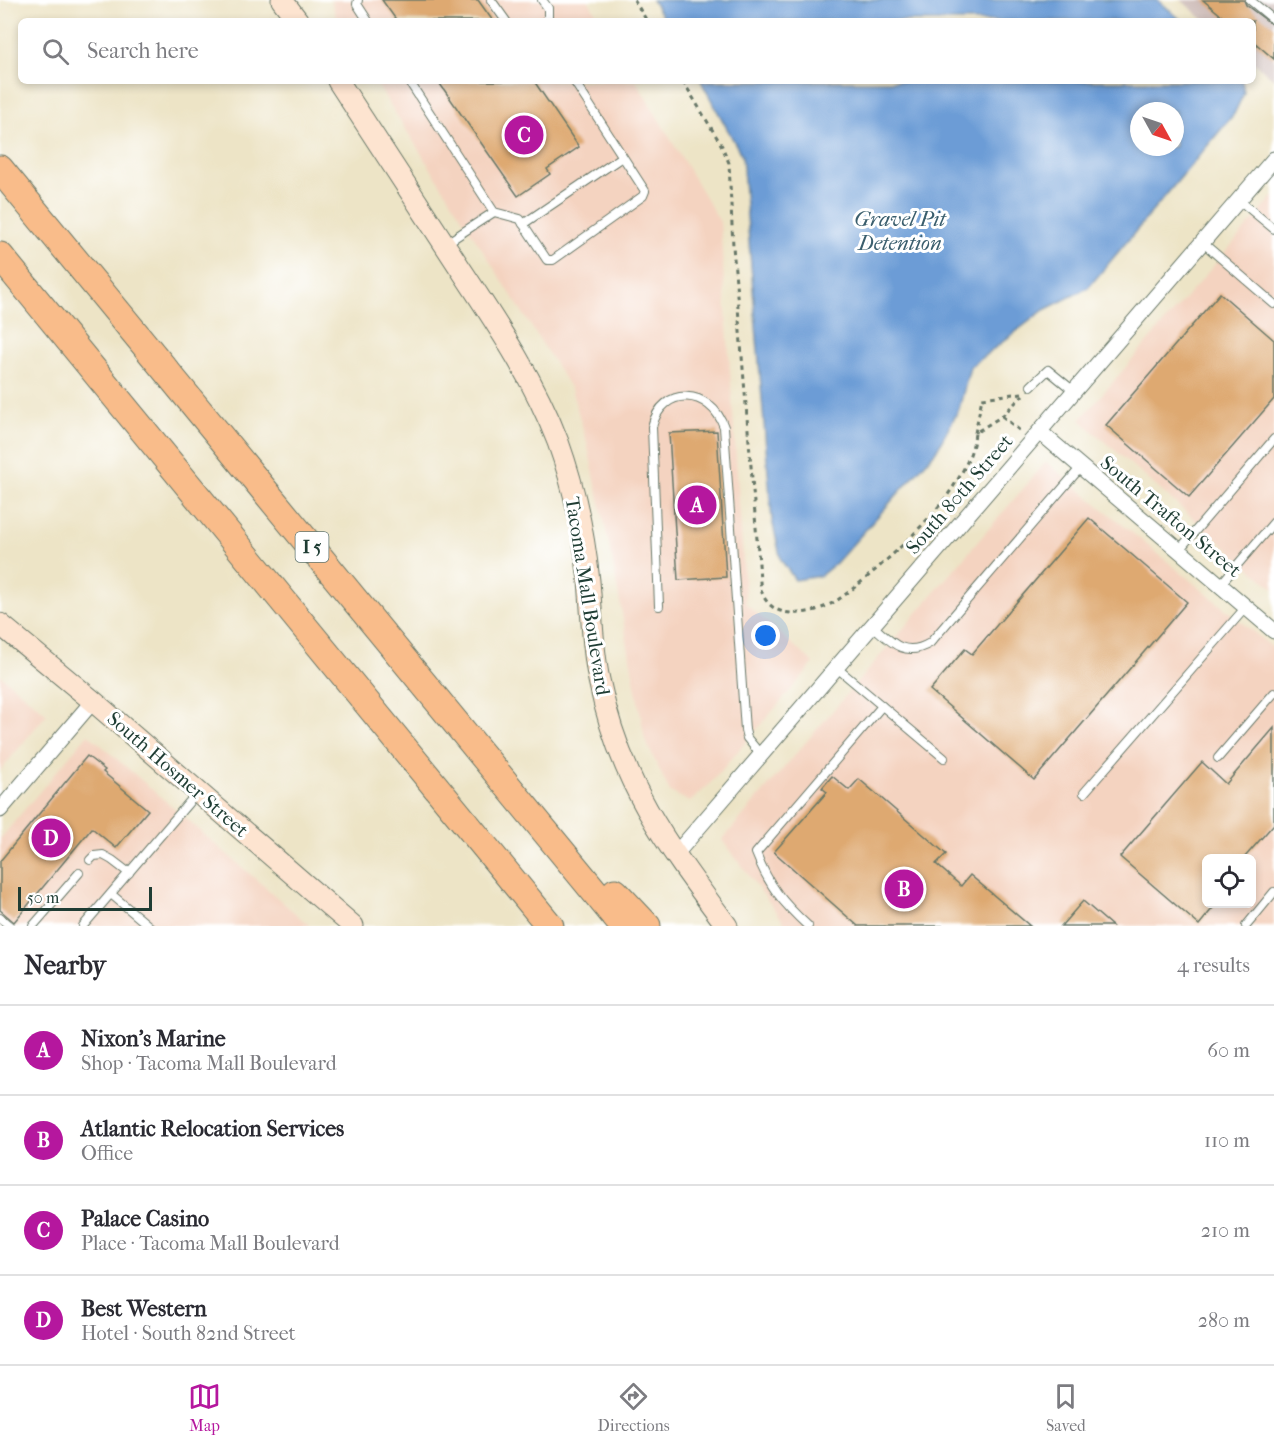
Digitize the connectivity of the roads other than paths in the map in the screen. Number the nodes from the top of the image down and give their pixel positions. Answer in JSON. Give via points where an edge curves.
{"nodes":[{"id":1,"x":282,"y":0,"type":"edge"},
{"id":2,"x":358,"y":0,"type":"edge"},
{"id":3,"x":491,"y":0,"type":"edge"},
{"id":4,"x":542,"y":0,"type":"edge"},
{"id":5,"x":1250,"y":0,"type":"edge"},
{"id":6,"x":296,"y":18,"type":"edge"},
{"id":7,"x":366,"y":18,"type":"edge"},
{"id":8,"x":504,"y":18,"type":"edge"},
{"id":9,"x":548,"y":18,"type":"edge"},
{"id":10,"x":1274,"y":20,"type":"edge"},
{"id":11,"x":340,"y":84,"type":"edge"},
{"id":12,"x":411,"y":84,"type":"edge"},
{"id":13,"x":576,"y":84,"type":"edge"},
{"id":14,"x":622,"y":157,"type":"junction"},
{"id":15,"x":1274,"y":159,"type":"edge"},
{"id":16,"x":0,"y":169,"type":"edge"},
{"id":17,"x":1239,"y":200,"type":"junction"},
{"id":18,"x":494,"y":212,"type":"junction"},
{"id":19,"x":523,"y":224,"type":"junction"},
{"id":20,"x":1274,"y":229,"type":"edge"},
{"id":21,"x":1203,"y":242,"type":"junction"},
{"id":22,"x":445,"y":244,"type":"junction"},
{"id":23,"x":0,"y":256,"type":"edge"},
{"id":24,"x":1274,"y":304,"type":"edge"},
{"id":25,"x":1031,"y":386,"type":"dead end"},
{"id":26,"x":1075,"y":392,"type":"junction"},
{"id":27,"x":1040,"y":432,"type":"junction"},
{"id":28,"x":1274,"y":440,"type":"edge"},
{"id":29,"x":1081,"y":467,"type":"junction"},
{"id":30,"x":1274,"y":522,"type":"edge"},
{"id":31,"x":1179,"y":550,"type":"junction"},
{"id":32,"x":1220,"y":585,"type":"junction"},
{"id":33,"x":659,"y":606,"type":"dead end"},
{"id":34,"x":1246,"y":607,"type":"junction"},
{"id":35,"x":0,"y":624,"type":"edge"},
{"id":36,"x":873,"y":626,"type":"junction"},
{"id":37,"x":1272,"y":626,"type":"edge"},
{"id":38,"x":837,"y":668,"type":"junction"},
{"id":39,"x":1274,"y":693,"type":"edge"},
{"id":40,"x":93,"y":701,"type":"junction"},
{"id":41,"x":882,"y":706,"type":"junction"},
{"id":42,"x":456,"y":722,"type":"junction"},
{"id":43,"x":762,"y":755,"type":"junction"},
{"id":44,"x":944,"y":758,"type":"dead end"},
{"id":45,"x":1218,"y":758,"type":"dead end"},
{"id":46,"x":198,"y":792,"type":"junction"},
{"id":47,"x":1083,"y":793,"type":"dead end"},
{"id":48,"x":0,"y":810,"type":"edge"},
{"id":49,"x":674,"y":856,"type":"junction"},
{"id":50,"x":90,"y":860,"type":"dead end"},
{"id":51,"x":79,"y":873,"type":"dead end"},
{"id":52,"x":129,"y":873,"type":"junction"},
{"id":53,"x":1274,"y":892,"type":"edge"},
{"id":54,"x":111,"y":894,"type":"junction"},
{"id":55,"x":0,"y":918,"type":"edge"},
{"id":56,"x":10,"y":926,"type":"edge"},
{"id":57,"x":33,"y":926,"type":"edge"},
{"id":58,"x":83,"y":926,"type":"edge"},
{"id":59,"x":148,"y":926,"type":"edge"},
{"id":60,"x":353,"y":926,"type":"edge"},
{"id":61,"x":550,"y":926,"type":"edge"},
{"id":62,"x":623,"y":926,"type":"edge"},
{"id":63,"x":647,"y":926,"type":"edge"},
{"id":64,"x":727,"y":926,"type":"edge"},
{"id":65,"x":808,"y":926,"type":"edge"},
{"id":66,"x":1246,"y":926,"type":"edge"}],
"edges":[{"from":1,"to":6,"type":"main road"},
{"from":2,"to":7,"type":"lane"},
{"from":3,"to":8,"type":"lane"},
{"from":4,"to":9,"type":"lane","via":[[548,8]]},
{"from":5,"to":10,"type":"lane"},
{"from":11,"to":22,"type":"main road","name":"Tacoma Mall Boulevard"},
{"from":12,"to":18,"type":"lane"},
{"from":13,"to":14,"type":"lane"},
{"from":14,"to":19,"type":"lane"},
{"from":14,"to":19,"type":"lane","via":[[645,191],[643,196],[553,261],[547,260]]},
{"from":15,"to":17,"type":"street","name":"South 80th Street"},
{"from":16,"to":42,"type":"highway","number":"I 5"},
{"from":17,"to":20,"type":"lane"},
{"from":17,"to":21,"type":"street","name":"South 80th Street"},
{"from":18,"to":19,"type":"lane","via":[[520,219]]},
{"from":18,"to":22,"type":"lane"},
{"from":21,"to":24,"type":"lane"},
{"from":21,"to":26,"type":"street","name":"South 80th Street"},
{"from":22,"to":49,"type":"main road","name":"Tacoma Mall Boulevard","via":[[511,346],[558,442],[585,546],[594,648],[606,710],[640,799]]},
{"from":23,"to":61,"type":"highway"},
{"from":25,"to":26,"type":"lane","via":[[1048,370]]},
{"from":26,"to":27,"type":"street","name":"South 80th Street"},
{"from":27,"to":29,"type":"street","name":"South Trafton Street"},
{"from":27,"to":36,"type":"street","name":"South 80th Street"},
{"from":28,"to":31,"type":"lane"},
{"from":29,"to":31,"type":"street","name":"South Trafton Street"},
{"from":29,"to":36,"type":"lane","via":[[930,643],[904,650]]},
{"from":30,"to":32,"type":"lane"},
{"from":31,"to":32,"type":"street","name":"South Trafton Street"},
{"from":32,"to":34,"type":"street","name":"South Trafton Street"},
{"from":33,"to":43,"type":"lane","via":[[652,427],[664,406],[690,396],[710,405],[724,427],[745,730]]},
{"from":34,"to":37,"type":"street","name":"South Trafton Street"},
{"from":34,"to":47,"type":"lane"},
{"from":35,"to":40,"type":"main road","name":"South Hosmer Street"},
{"from":36,"to":38,"type":"street","name":"South 80th Street"},
{"from":38,"to":41,"type":"lane"},
{"from":38,"to":43,"type":"street","name":"South 80th Street"},
{"from":39,"to":45,"type":"lane"},
{"from":40,"to":46,"type":"main road","name":"South Hosmer Street"},
{"from":40,"to":48,"type":"street"},
{"from":41,"to":44,"type":"lane"},
{"from":41,"to":65,"type":"lane","via":[[756,853],[767,882]]},
{"from":42,"to":62,"type":"highway","number":"I 5"},
{"from":42,"to":63,"type":"highway"},
{"from":43,"to":49,"type":"street","name":"South 80th Street"},
{"from":46,"to":52,"type":"lane"},
{"from":46,"to":60,"type":"main road","name":"South Hosmer Street"},
{"from":49,"to":64,"type":"main road","name":"Tacoma Mall Boulevard"},
{"from":50,"to":52,"type":"lane","via":[[103,855]]},
{"from":51,"to":57,"type":"lane"},
{"from":52,"to":54,"type":"lane"},
{"from":53,"to":66,"type":"lane"},
{"from":54,"to":58,"type":"lane"},
{"from":54,"to":59,"type":"lane"},
{"from":55,"to":56,"type":"lane"}]}
